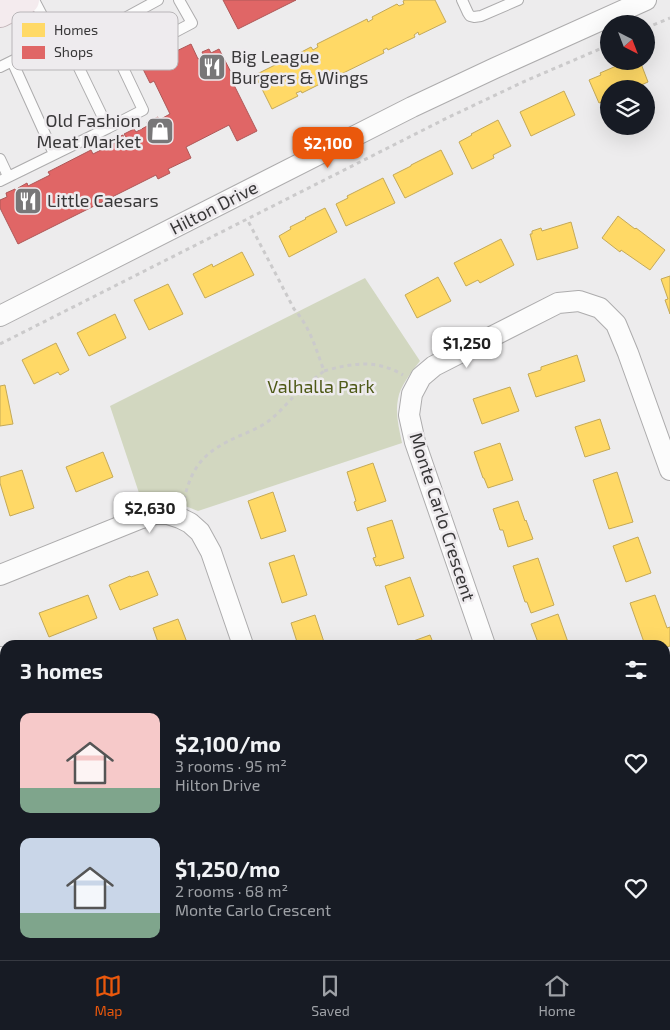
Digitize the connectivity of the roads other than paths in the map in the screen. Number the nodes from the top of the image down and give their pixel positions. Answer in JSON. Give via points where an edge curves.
{"nodes":[{"id":1,"x":25,"y":0,"type":"edge"},
{"id":2,"x":34,"y":0,"type":"edge"},
{"id":3,"x":158,"y":0,"type":"edge"},
{"id":4,"x":179,"y":0,"type":"edge"},
{"id":5,"x":462,"y":0,"type":"edge"},
{"id":6,"x":518,"y":0,"type":"edge"},
{"id":7,"x":646,"y":0,"type":"edge"},
{"id":8,"x":40,"y":12,"type":"edge"},
{"id":9,"x":137,"y":12,"type":"edge"},
{"id":10,"x":0,"y":13,"type":"edge"},
{"id":11,"x":178,"y":31,"type":"edge"},
{"id":12,"x":12,"y":61,"type":"edge"},
{"id":13,"x":0,"y":67,"type":"edge"},
{"id":14,"x":16,"y":70,"type":"edge"},
{"id":15,"x":80,"y":70,"type":"edge"},
{"id":16,"x":124,"y":70,"type":"edge"},
{"id":17,"x":108,"y":128,"type":"junction"},
{"id":18,"x":54,"y":154,"type":"junction"},
{"id":19,"x":0,"y":159,"type":"edge"},
{"id":20,"x":4,"y":178,"type":"edge"},
{"id":21,"x":0,"y":316,"type":"edge"},
{"id":22,"x":670,"y":470,"type":"edge"},
{"id":23,"x":0,"y":575,"type":"edge"},
{"id":24,"x":241,"y":640,"type":"edge"},
{"id":25,"x":484,"y":640,"type":"edge"}],
"edges":[{"from":1,"to":10,"type":"main road"},
{"from":2,"to":8,"type":"lane"},
{"from":3,"to":9,"type":"lane"},
{"from":4,"to":11,"type":"lane","via":[[192,23]]},
{"from":5,"to":6,"type":"lane","via":[[470,16],[474,17]]},
{"from":7,"to":21,"type":"street","name":"Hilton Drive","via":[[412,107]]},
{"from":12,"to":13,"type":"lane"},
{"from":14,"to":18,"type":"lane"},
{"from":15,"to":17,"type":"lane"},
{"from":16,"to":17,"type":"lane","via":[[143,110]]},
{"from":17,"to":18,"type":"lane"},
{"from":18,"to":20,"type":"lane"},
{"from":19,"to":20,"type":"lane"},
{"from":22,"to":25,"type":"street","name":"Monte Carlo Crescent","via":[[616,324],[600,308],[579,301],[558,303],[434,366],[421,377],[412,394],[409,415]]},
{"from":23,"to":24,"type":"street","via":[[139,519],[168,514],[190,523],[200,532],[211,552]]}]}
